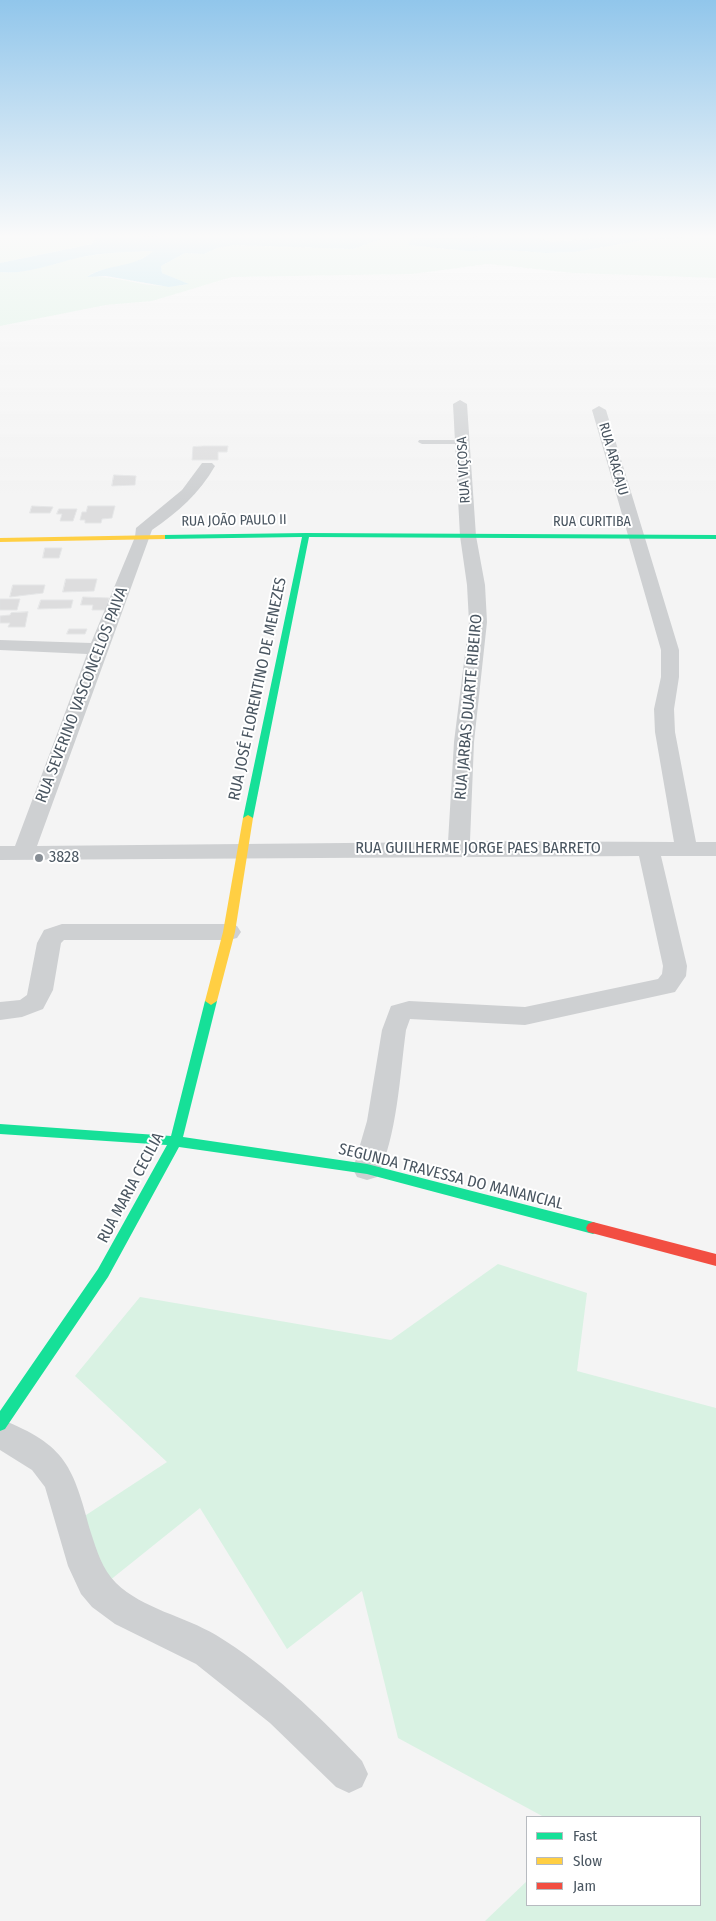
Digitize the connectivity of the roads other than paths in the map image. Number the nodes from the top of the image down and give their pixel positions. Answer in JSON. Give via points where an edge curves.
{"nodes":[{"id":1,"x":460,"y":404,"type":"dead end"},
{"id":2,"x":599,"y":410,"type":"dead end"},
{"id":3,"x":422,"y":442,"type":"dead end"},
{"id":4,"x":462,"y":442,"type":"junction"},
{"id":5,"x":207,"y":466,"type":"dead end"},
{"id":6,"x":306,"y":535,"type":"junction"},
{"id":7,"x":468,"y":536,"type":"junction"},
{"id":8,"x":143,"y":537,"type":"junction"},
{"id":9,"x":636,"y":537,"type":"junction"},
{"id":10,"x":716,"y":537,"type":"edge"},
{"id":11,"x":0,"y":540,"type":"edge"},
{"id":12,"x":0,"y":645,"type":"edge"},
{"id":13,"x":98,"y":649,"type":"junction"},
{"id":14,"x":459,"y":849,"type":"junction"},
{"id":15,"x":686,"y":849,"type":"junction"},
{"id":16,"x":716,"y":849,"type":"edge"},
{"id":17,"x":241,"y":850,"type":"junction"},
{"id":18,"x":648,"y":850,"type":"junction"},
{"id":19,"x":0,"y":853,"type":"edge"},
{"id":20,"x":23,"y":853,"type":"junction"},
{"id":21,"x":229,"y":932,"type":"junction"},
{"id":22,"x":0,"y":1011,"type":"edge"},
{"id":23,"x":0,"y":1129,"type":"edge"},
{"id":24,"x":176,"y":1140,"type":"junction"},
{"id":25,"x":367,"y":1169,"type":"junction"},
{"id":26,"x":716,"y":1260,"type":"edge"},
{"id":27,"x":0,"y":1424,"type":"edge"},
{"id":28,"x":0,"y":1434,"type":"edge"},
{"id":29,"x":349,"y":1774,"type":"dead end"}],
"edges":[{"from":1,"to":4,"type":"street","name":"RUA VIÇOSA"},
{"from":2,"to":9,"type":"street","name":"RUA ARACAJU"},
{"from":3,"to":4,"type":"lane"},
{"from":4,"to":7,"type":"street","name":"RUA VIÇOSA"},
{"from":5,"to":8,"type":"street","name":"RUA SEVERINO VASCONCELOS PAIVA","via":[[184,498],[144,528]]},
{"from":6,"to":7,"type":"street","name":"RUA JOÃO PAULO II"},
{"from":6,"to":8,"type":"street","name":"RUA JOÃO PAULO II"},
{"from":6,"to":17,"type":"street","name":"RUA JOSÉ FLORENTINO DE MENEZES"},
{"from":7,"to":9,"type":"street","name":"RUA CURITIBA"},
{"from":7,"to":14,"type":"street","name":"RUA JARBAS DUARTE RIBEIRO","via":[[478,622],[464,742]]},
{"from":8,"to":11,"type":"street","name":"RUA JOÃO PAULO II"},
{"from":8,"to":13,"type":"street","name":"RUA SEVERINO VASCONCELOS PAIVA"},
{"from":9,"to":10,"type":"street","name":"RUA CURITIBA"},
{"from":9,"to":15,"type":"street","name":"RUA ARACAJU","via":[[670,650],[670,677],[664,709]]},
{"from":12,"to":13,"type":"street"},
{"from":13,"to":20,"type":"street","name":"RUA SEVERINO VASCONCELOS PAIVA"},
{"from":14,"to":17,"type":"street","name":"RUA GUILHERME JORGE PAES BARRETO"},
{"from":14,"to":18,"type":"street","name":"RUA GUILHERME JORGE PAES BARRETO"},
{"from":15,"to":16,"type":"street","name":"RUA GUILHERME JORGE PAES BARRETO"},
{"from":15,"to":18,"type":"street","name":"RUA GUILHERME JORGE PAES BARRETO"},
{"from":17,"to":20,"type":"street","name":"RUA GUILHERME JORGE PAES BARRETO"},
{"from":17,"to":21,"type":"street","name":"RUA MARIA CECILIA"},
{"from":18,"to":25,"type":"street","via":[[675,966],[674,976],[666,986],[525,1016],[400,1012],[394,1030],[380,1122]]},
{"from":19,"to":20,"type":"street","name":"RUA GUILHERME JORGE PAES BARRETO"},
{"from":21,"to":22,"type":"street","via":[[62,932],[52,936],[46,946],[41,990],[34,1003]]},
{"from":21,"to":24,"type":"street","name":"RUA MARIA CECILIA"},
{"from":23,"to":24,"type":"street","name":"SEGUNDA TRAVESSA DO MANANCIAL"},
{"from":24,"to":25,"type":"street","name":"SEGUNDA TRAVESSA DO MANANCIAL"},
{"from":24,"to":27,"type":"street","name":"RUA MARIA CECILIA","via":[[104,1273]]},
{"from":25,"to":26,"type":"street","name":"SEGUNDA TRAVESSA DO MANANCIAL"},
{"from":28,"to":29,"type":"street","via":[[47,1463],[60,1481],[73,1532],[102,1594],[128,1613],[203,1648],[278,1704]]}]}
